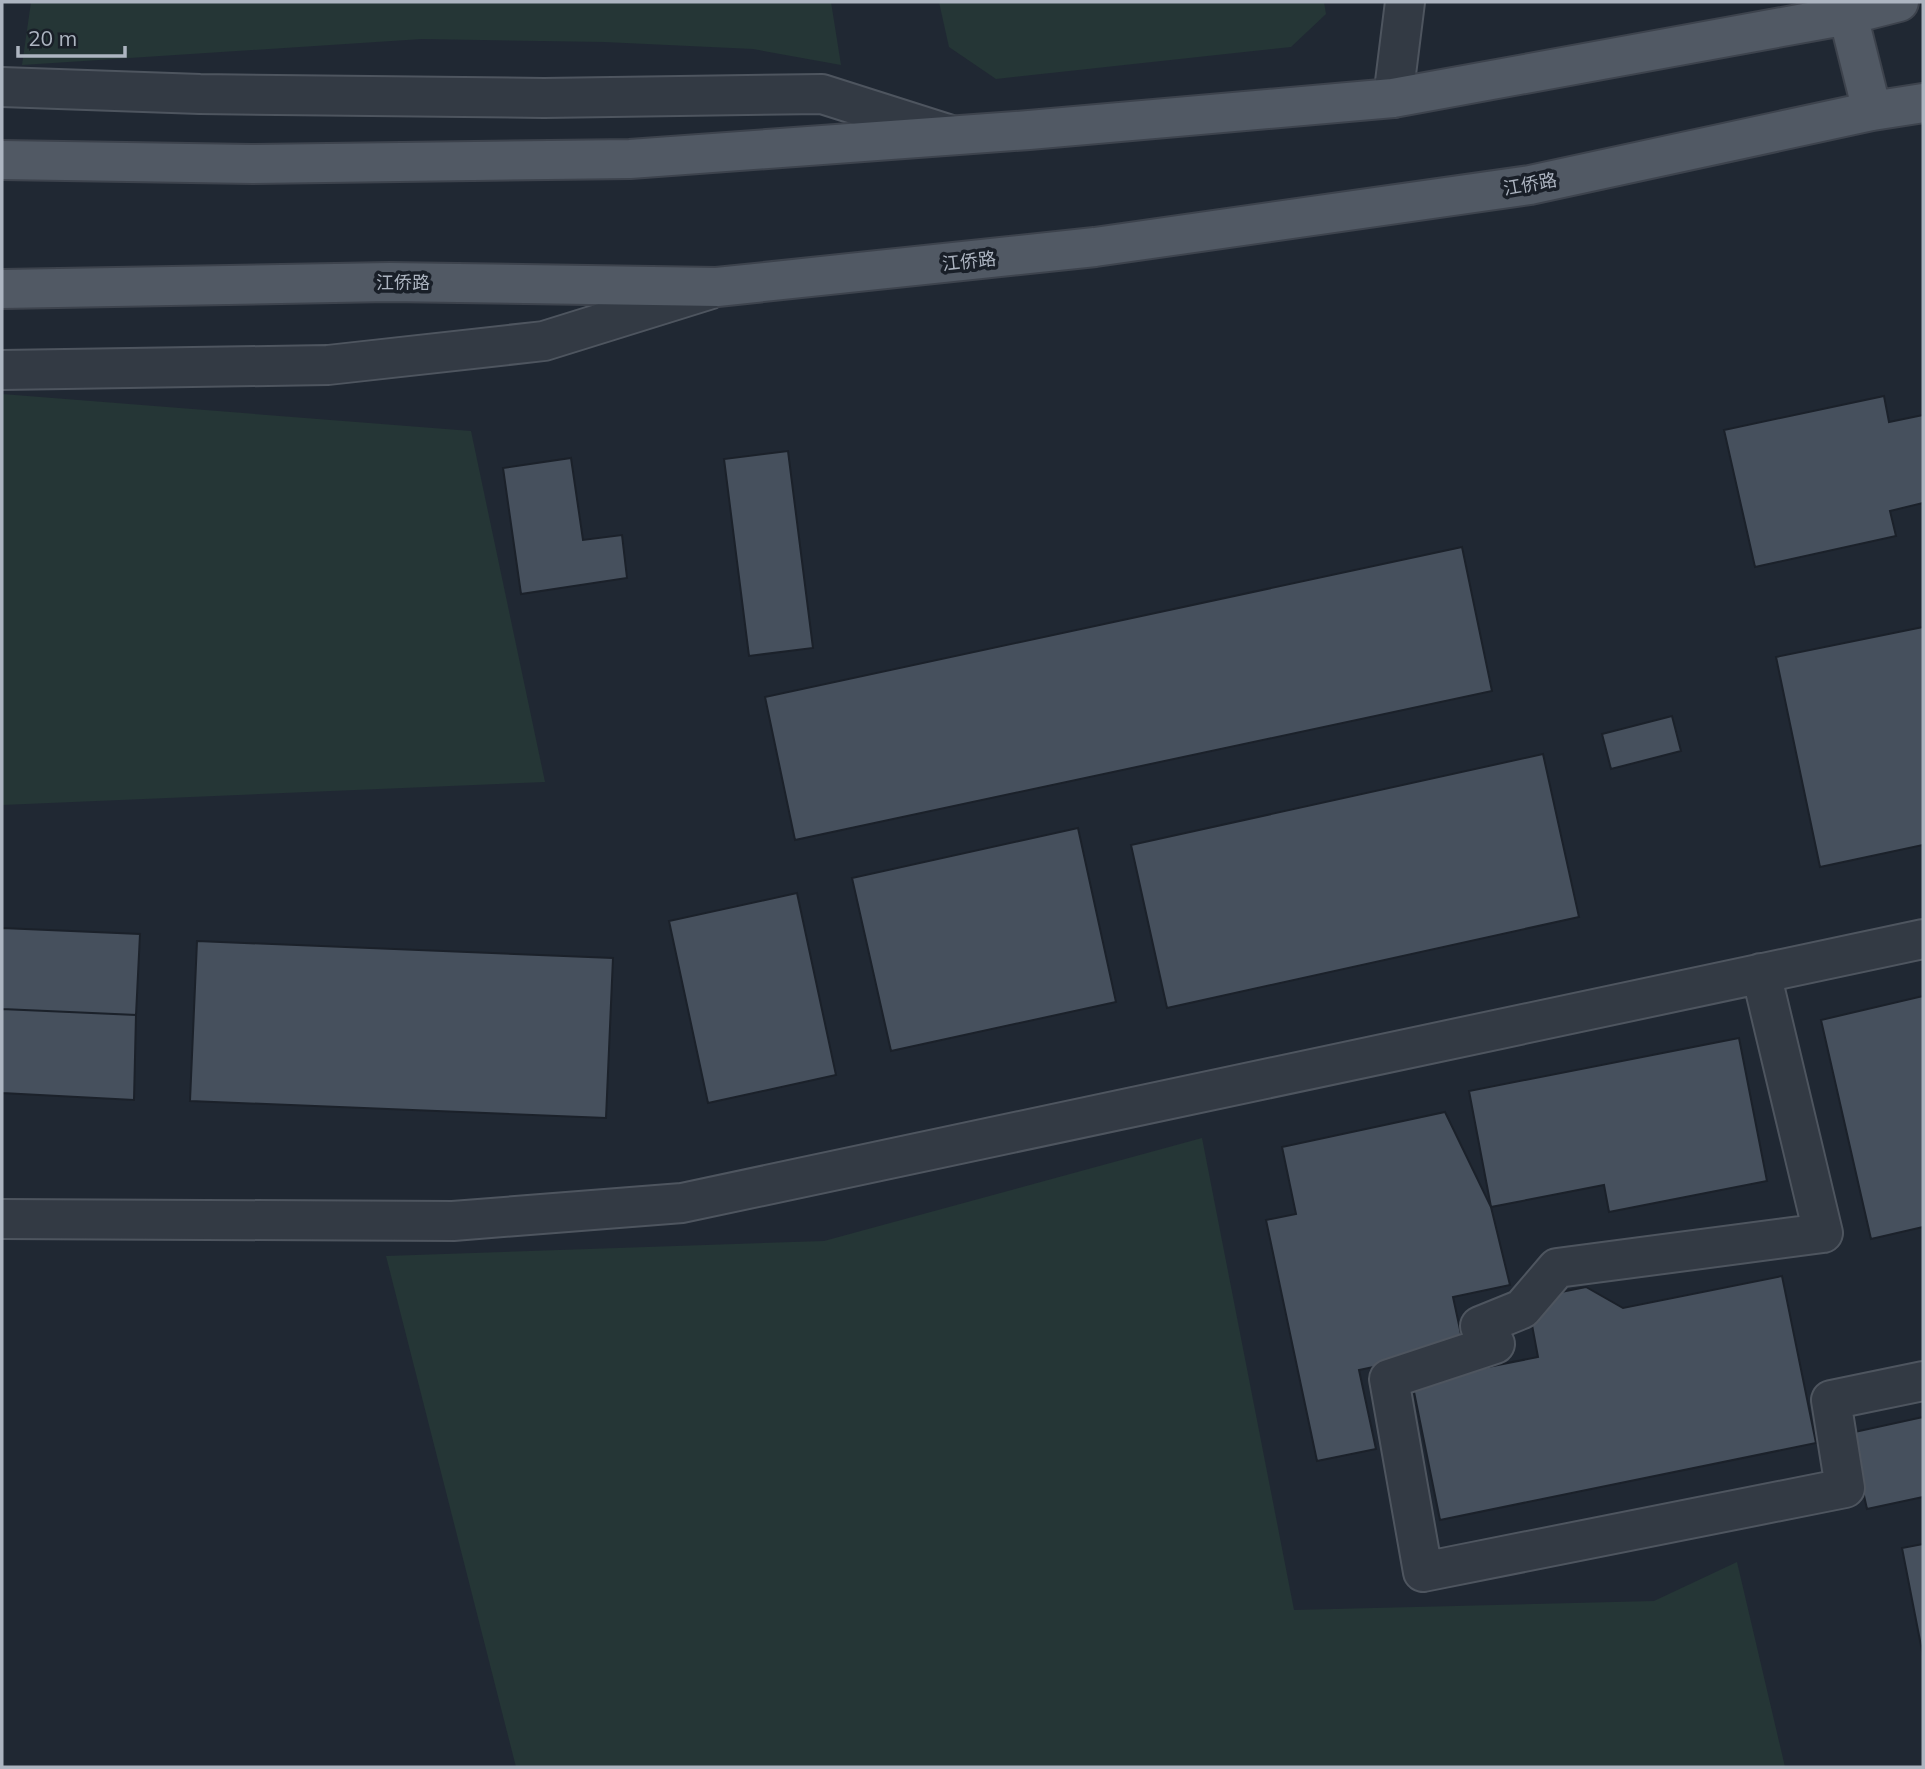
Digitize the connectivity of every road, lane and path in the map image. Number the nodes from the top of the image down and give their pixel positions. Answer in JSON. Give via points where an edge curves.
{"nodes":[{"id":1,"x":1405,"y":2,"type":"edge"},
{"id":2,"x":1899,"y":2,"type":"edge"},
{"id":3,"x":1848,"y":15,"type":"junction"},
{"id":4,"x":2,"y":87,"type":"edge"},
{"id":5,"x":1393,"y":98,"type":"junction"},
{"id":6,"x":1923,"y":103,"type":"edge"},
{"id":7,"x":1872,"y":111,"type":"junction"},
{"id":8,"x":951,"y":135,"type":"junction"},
{"id":9,"x":2,"y":160,"type":"edge"},
{"id":10,"x":717,"y":287,"type":"junction"},
{"id":11,"x":2,"y":289,"type":"edge"},
{"id":12,"x":2,"y":370,"type":"edge"},
{"id":13,"x":1923,"y":939,"type":"edge"},
{"id":14,"x":1761,"y":973,"type":"junction"},
{"id":15,"x":2,"y":1219,"type":"edge"},
{"id":16,"x":1923,"y":1381,"type":"edge"}],
"edges":[{"from":1,"to":5,"type":"street"},
{"from":2,"to":3,"type":"main road"},
{"from":3,"to":5,"type":"main road"},
{"from":3,"to":7,"type":"main road"},
{"from":4,"to":8,"type":"street","via":[[544,98],[822,94]]},
{"from":5,"to":8,"type":"main road"},
{"from":6,"to":7,"type":"main road","name":"江侨路"},
{"from":7,"to":10,"type":"main road","name":"江侨路","via":[[1530,185],[1095,247]]},
{"from":8,"to":9,"type":"main road","via":[[630,159],[252,164]]},
{"from":10,"to":11,"type":"main road","name":"江侨路","via":[[388,282]]},
{"from":10,"to":12,"type":"street","via":[[544,341],[328,365]]},
{"from":13,"to":14,"type":"street"},
{"from":14,"to":15,"type":"street","via":[[682,1203],[453,1221]]},
{"from":14,"to":16,"type":"street","via":[[1823,1233],[1557,1268],[1522,1309],[1480,1326],[1495,1344],[1389,1379],[1423,1572],[1845,1488],[1831,1400]]}]}
